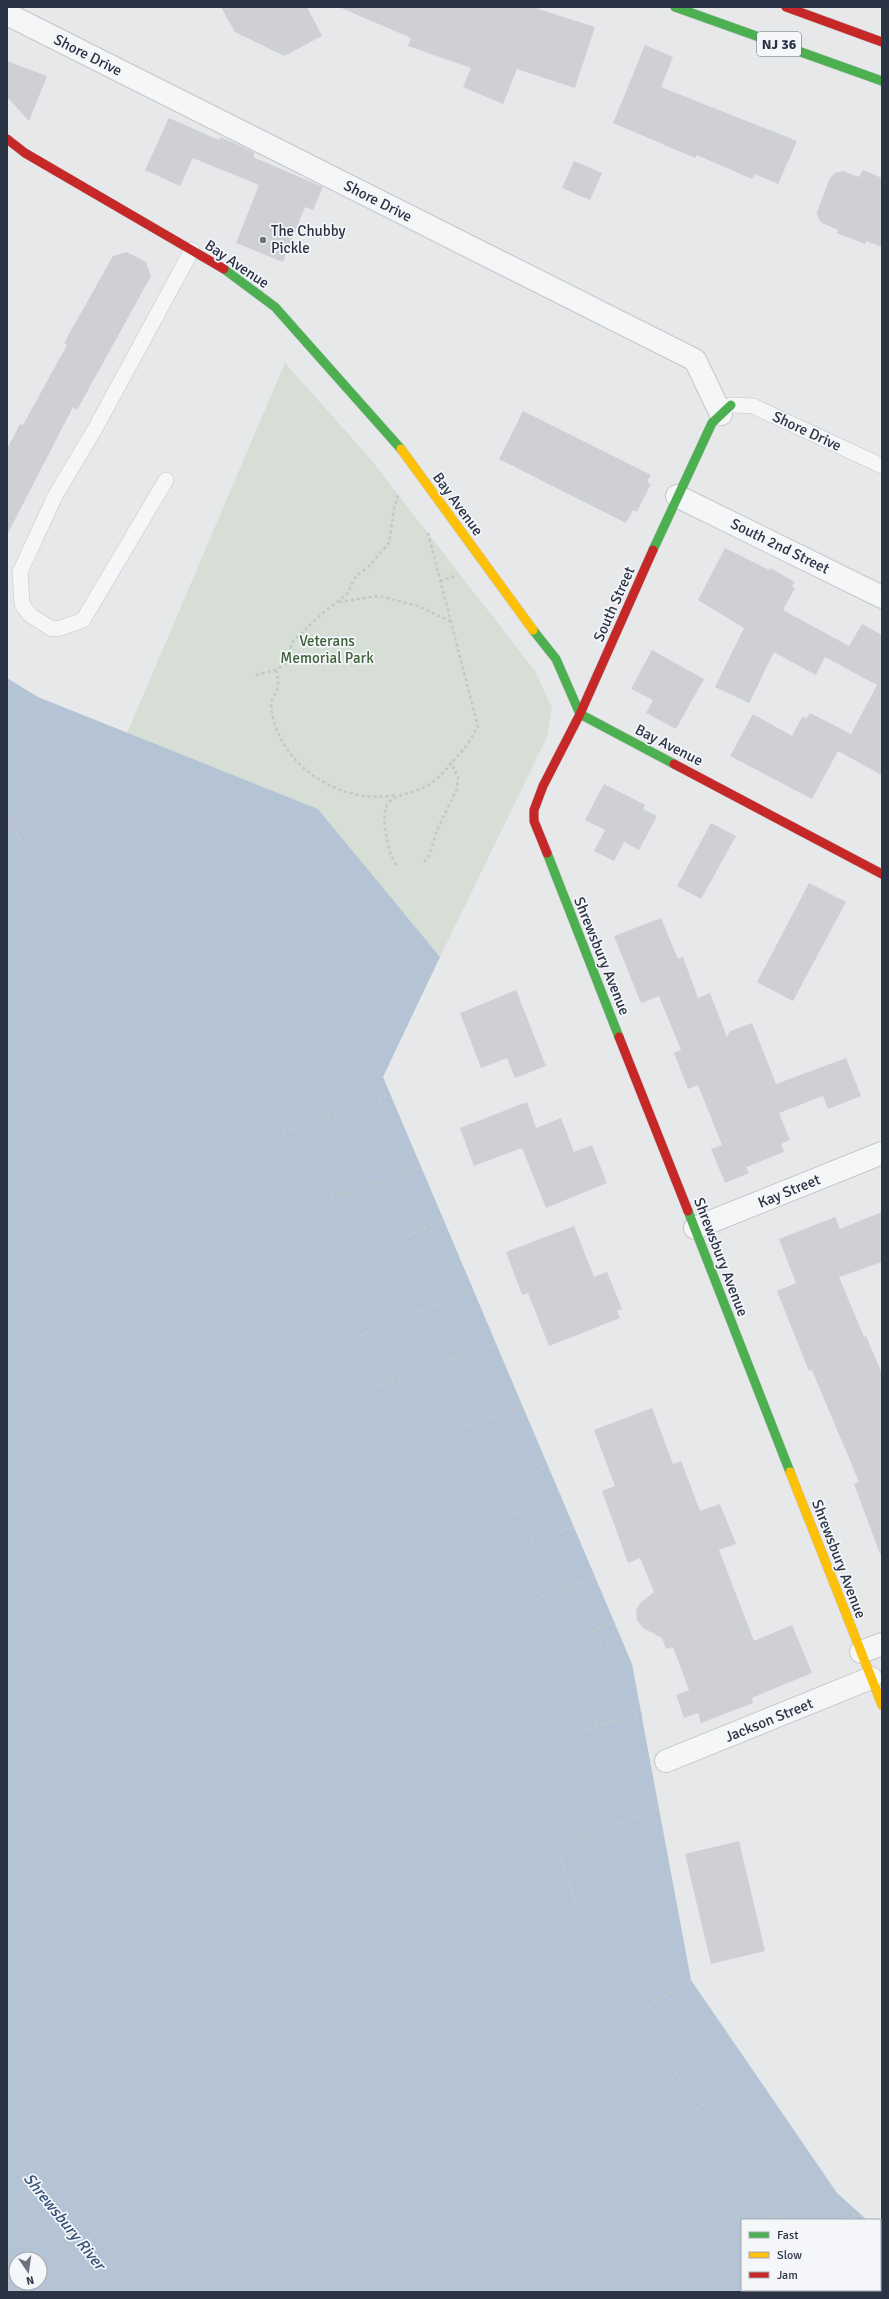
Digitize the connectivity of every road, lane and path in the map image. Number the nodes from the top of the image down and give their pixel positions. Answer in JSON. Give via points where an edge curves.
{"nodes":[{"id":1,"x":675,"y":7,"type":"edge"},
{"id":2,"x":786,"y":7,"type":"edge"},
{"id":3,"x":7,"y":14,"type":"edge"},
{"id":4,"x":882,"y":42,"type":"edge"},
{"id":5,"x":882,"y":81,"type":"edge"},
{"id":6,"x":7,"y":139,"type":"edge"},
{"id":7,"x":192,"y":250,"type":"junction"},
{"id":8,"x":726,"y":410,"type":"junction"},
{"id":9,"x":882,"y":466,"type":"edge"},
{"id":10,"x":166,"y":480,"type":"dead end"},
{"id":11,"x":398,"y":495,"type":"dead end"},
{"id":12,"x":677,"y":496,"type":"junction"},
{"id":13,"x":428,"y":533,"type":"dead end"},
{"id":14,"x":458,"y":576,"type":"dead end"},
{"id":15,"x":440,"y":581,"type":"junction"},
{"id":16,"x":882,"y":597,"type":"edge"},
{"id":17,"x":338,"y":602,"type":"junction"},
{"id":18,"x":450,"y":621,"type":"junction"},
{"id":19,"x":276,"y":670,"type":"junction"},
{"id":20,"x":256,"y":675,"type":"dead end"},
{"id":21,"x":580,"y":714,"type":"junction"},
{"id":22,"x":451,"y":763,"type":"junction"},
{"id":23,"x":396,"y":795,"type":"junction"},
{"id":24,"x":7,"y":817,"type":"edge"},
{"id":25,"x":534,"y":821,"type":"joint"},
{"id":26,"x":22,"y":843,"type":"dead end"},
{"id":27,"x":423,"y":863,"type":"dead end"},
{"id":28,"x":396,"y":865,"type":"dead end"},
{"id":29,"x":882,"y":874,"type":"edge"},
{"id":30,"x":390,"y":1094,"type":"dead end"},
{"id":31,"x":277,"y":1135,"type":"dead end"},
{"id":32,"x":882,"y":1153,"type":"edge"},
{"id":33,"x":421,"y":1167,"type":"dead end"},
{"id":34,"x":308,"y":1206,"type":"dead end"},
{"id":35,"x":444,"y":1220,"type":"dead end"},
{"id":36,"x":695,"y":1228,"type":"junction"},
{"id":37,"x":380,"y":1248,"type":"dead end"},
{"id":38,"x":473,"y":1289,"type":"dead end"},
{"id":39,"x":349,"y":1340,"type":"dead end"},
{"id":40,"x":496,"y":1343,"type":"dead end"},
{"id":41,"x":375,"y":1386,"type":"dead end"},
{"id":42,"x":523,"y":1406,"type":"dead end"},
{"id":43,"x":465,"y":1426,"type":"dead end"},
{"id":44,"x":548,"y":1466,"type":"dead end"},
{"id":45,"x":502,"y":1485,"type":"dead end"},
{"id":46,"x":561,"y":1496,"type":"dead end"},
{"id":47,"x":502,"y":1518,"type":"dead end"},
{"id":48,"x":574,"y":1526,"type":"dead end"},
{"id":49,"x":531,"y":1542,"type":"dead end"},
{"id":50,"x":596,"y":1577,"type":"dead end"},
{"id":51,"x":536,"y":1599,"type":"dead end"},
{"id":52,"x":614,"y":1622,"type":"dead end"},
{"id":53,"x":621,"y":1638,"type":"dead end"},
{"id":54,"x":570,"y":1640,"type":"dead end"},
{"id":55,"x":882,"y":1644,"type":"edge"},
{"id":56,"x":861,"y":1652,"type":"junction"},
{"id":57,"x":572,"y":1658,"type":"dead end"},
{"id":58,"x":871,"y":1678,"type":"junction"},
{"id":59,"x":882,"y":1705,"type":"edge"},
{"id":60,"x":642,"y":1713,"type":"dead end"},
{"id":61,"x":582,"y":1730,"type":"dead end"},
{"id":62,"x":666,"y":1761,"type":"dead end"},
{"id":63,"x":660,"y":1809,"type":"dead end"},
{"id":64,"x":577,"y":1905,"type":"dead end"},
{"id":65,"x":610,"y":1954,"type":"dead end"},
{"id":66,"x":691,"y":1980,"type":"dead end"},
{"id":67,"x":669,"y":2062,"type":"dead end"},
{"id":68,"x":754,"y":2072,"type":"dead end"},
{"id":69,"x":697,"y":2109,"type":"junction"},
{"id":70,"x":731,"y":2165,"type":"dead end"},
{"id":71,"x":764,"y":2200,"type":"dead end"},
{"id":72,"x":858,"y":2212,"type":"dead end"},
{"id":73,"x":777,"y":2219,"type":"edge"},
{"id":74,"x":849,"y":2219,"type":"edge"}],
"edges":[{"from":1,"to":5,"type":"main road","number":"NJ 36"},
{"from":2,"to":4,"type":"main road","number":"NJ 36"},
{"from":3,"to":8,"type":"street","name":"Shore Drive","via":[[695,360]]},
{"from":6,"to":7,"type":"main road","name":"Bay Avenue","via":[[25,153]]},
{"from":7,"to":10,"type":"lane","via":[[96,427],[55,496],[20,572],[22,604],[30,615],[52,629],[83,620]]},
{"from":7,"to":21,"type":"main road","name":"Bay Avenue","via":[[221,267],[275,307],[394,440],[500,587],[556,659]]},
{"from":8,"to":9,"type":"lane","name":"Shore Drive","via":[[753,406]]},
{"from":8,"to":12,"type":"main road","name":"South Street","via":[[712,423]]},
{"from":11,"to":17,"type":"path","via":[[390,543],[356,576],[346,594]]},
{"from":12,"to":16,"type":"street","name":"South 2nd Street"},
{"from":12,"to":21,"type":"main road","name":"South Street"},
{"from":13,"to":15,"type":"path"},
{"from":14,"to":15,"type":"path"},
{"from":15,"to":18,"type":"path"},
{"from":17,"to":18,"type":"path","via":[[379,596],[418,606]]},
{"from":17,"to":19,"type":"path","via":[[293,641],[284,665]]},
{"from":18,"to":22,"type":"path","via":[[478,727]]},
{"from":19,"to":20,"type":"path"},
{"from":19,"to":23,"type":"path","via":[[278,686],[271,704],[284,746],[313,774],[348,794],[370,798]]},
{"from":21,"to":25,"type":"main road","name":"South Street","via":[[543,786],[534,810]]},
{"from":21,"to":29,"type":"main road","name":"Bay Avenue"},
{"from":22,"to":23,"type":"path","via":[[443,775],[432,782],[416,790]]},
{"from":22,"to":27,"type":"path","via":[[458,777],[457,789],[437,830],[429,856]]},
{"from":23,"to":28,"type":"path","via":[[387,803],[385,821],[390,855]]},
{"from":24,"to":26,"type":"path"},
{"from":25,"to":36,"type":"main road","name":"Shrewsbury Avenue"},
{"from":30,"to":31,"type":"path"},
{"from":32,"to":36,"type":"street","name":"Kay Street"},
{"from":33,"to":34,"type":"path"},
{"from":35,"to":37,"type":"path"},
{"from":36,"to":56,"type":"main road","name":"Shrewsbury Avenue"},
{"from":38,"to":39,"type":"path"},
{"from":40,"to":41,"type":"path"},
{"from":42,"to":43,"type":"path"},
{"from":44,"to":45,"type":"path"},
{"from":46,"to":47,"type":"path"},
{"from":48,"to":49,"type":"path"},
{"from":50,"to":51,"type":"path"},
{"from":52,"to":54,"type":"path"},
{"from":53,"to":57,"type":"path"},
{"from":55,"to":56,"type":"street"},
{"from":56,"to":58,"type":"main road","name":"Shrewsbury Avenue"},
{"from":58,"to":59,"type":"main road","name":"Shrewsbury Avenue"},
{"from":58,"to":62,"type":"street","name":"Jackson Street"},
{"from":60,"to":61,"type":"path"},
{"from":63,"to":64,"type":"path","via":[[556,1846]]},
{"from":65,"to":66,"type":"path","via":[[641,2010]]},
{"from":67,"to":69,"type":"path"},
{"from":68,"to":69,"type":"path"},
{"from":69,"to":70,"type":"path"},
{"from":71,"to":73,"type":"path"},
{"from":72,"to":74,"type":"path"}]}
